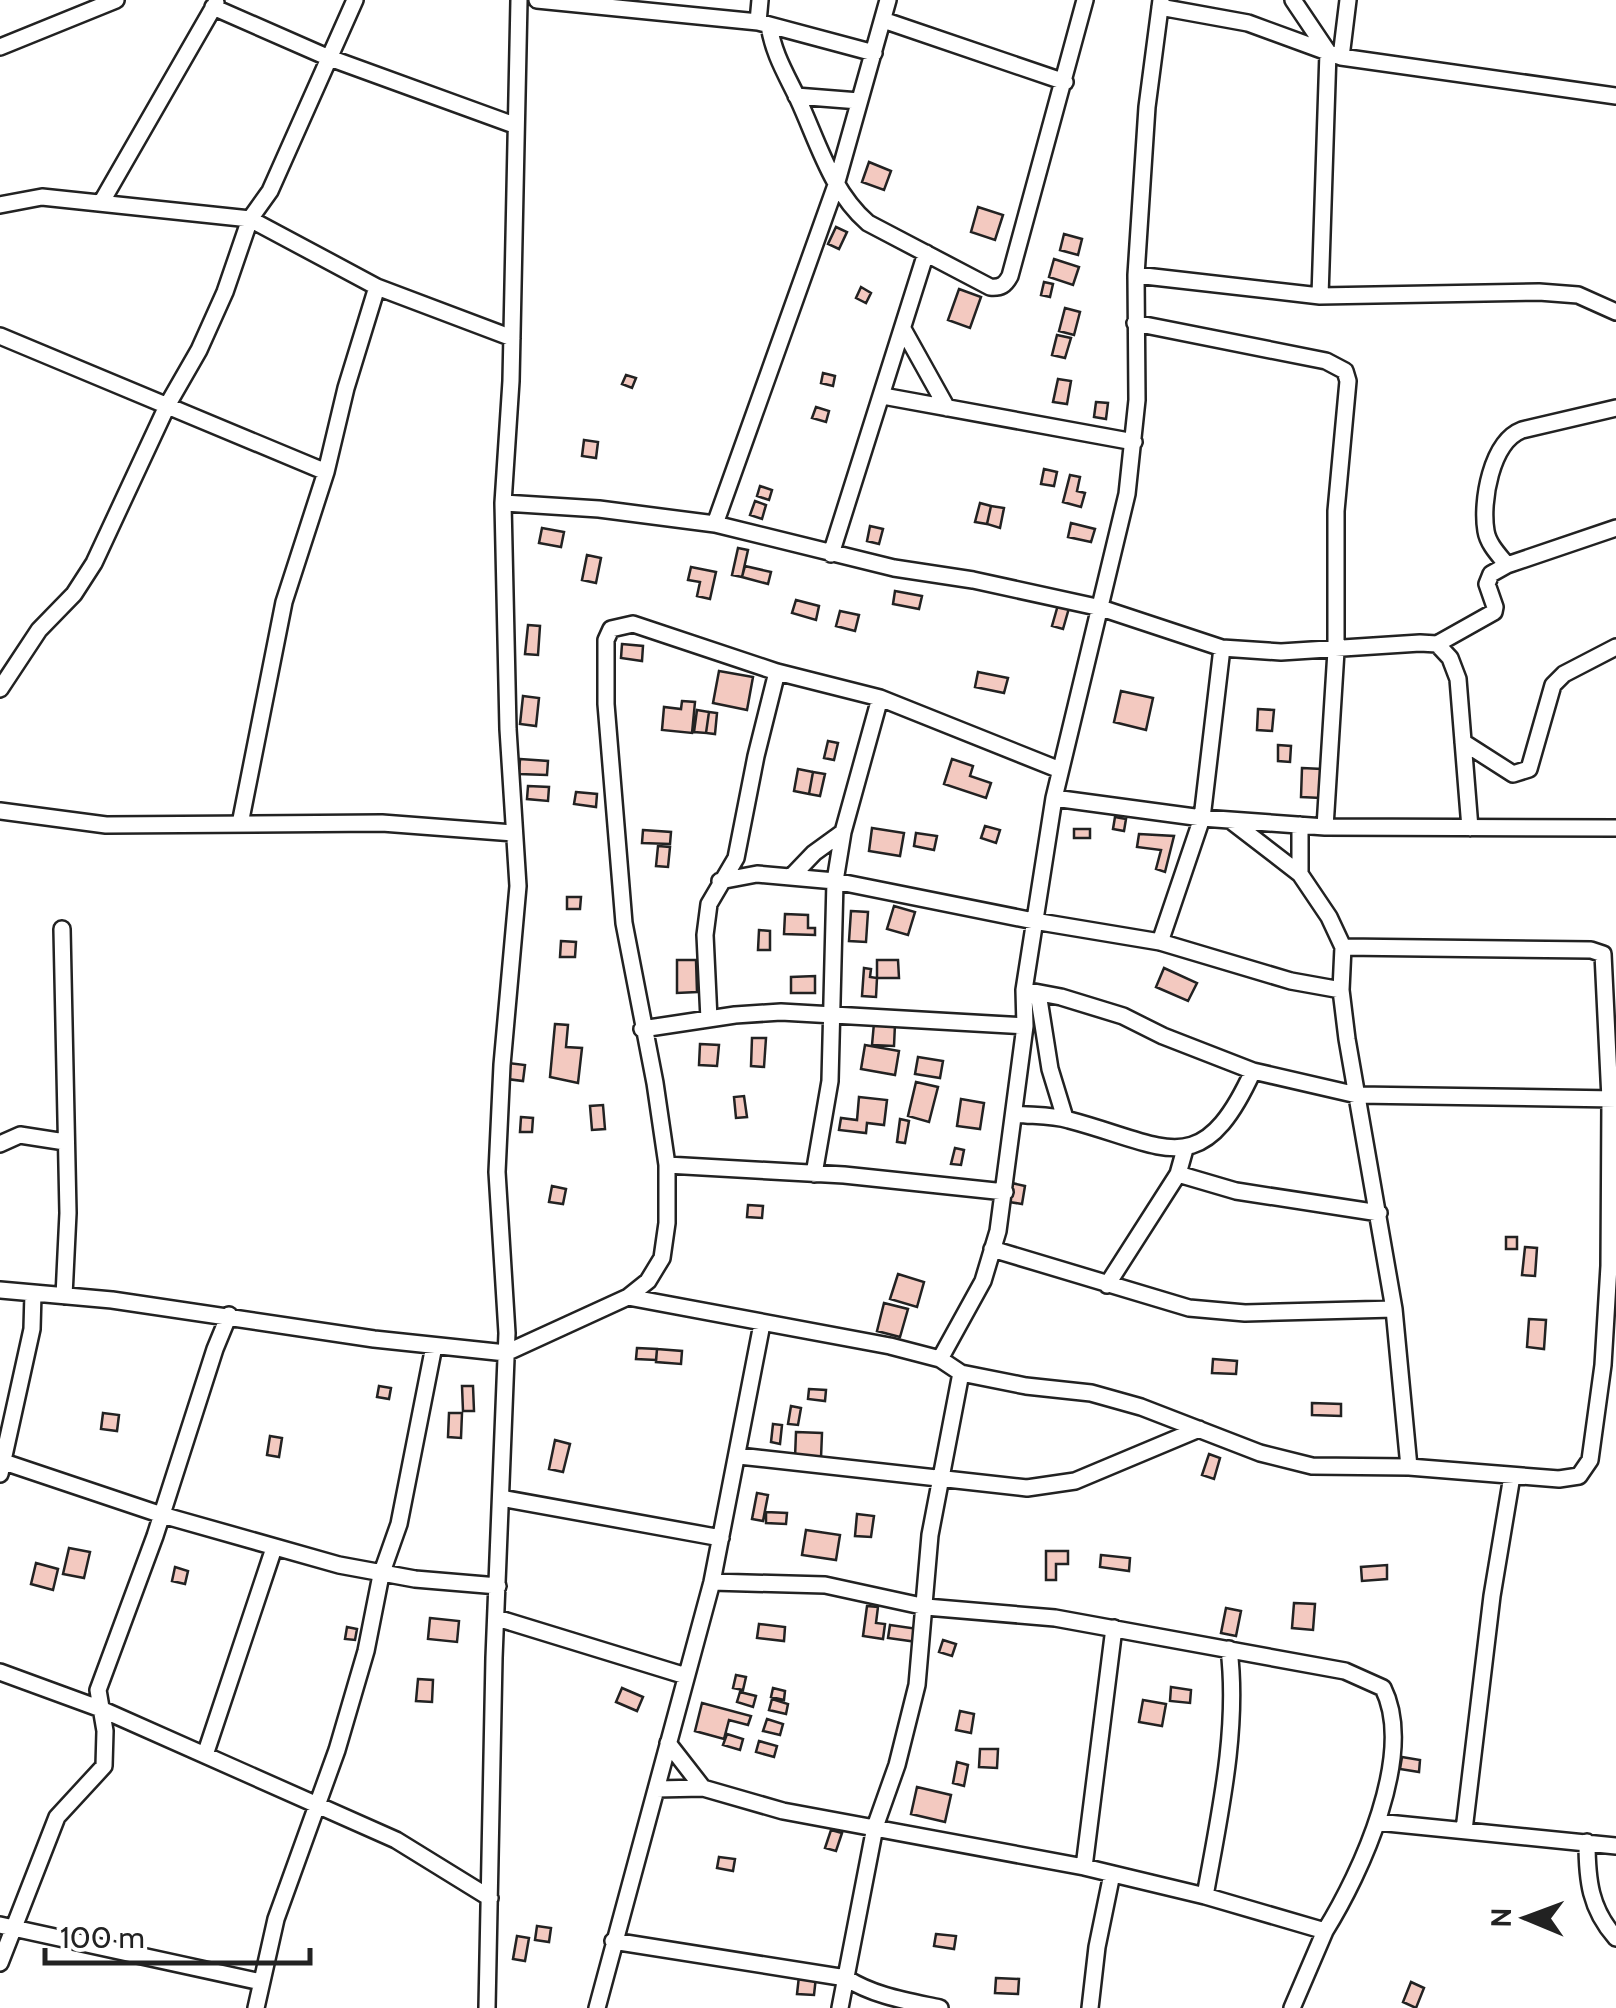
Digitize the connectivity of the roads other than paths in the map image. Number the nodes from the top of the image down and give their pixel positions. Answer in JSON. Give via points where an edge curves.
{"nodes":[{"id":1,"x":116,"y":0,"type":"edge"},
{"id":2,"x":355,"y":0,"type":"edge"},
{"id":3,"x":519,"y":0,"type":"edge"},
{"id":4,"x":536,"y":0,"type":"edge"},
{"id":5,"x":760,"y":0,"type":"edge"},
{"id":6,"x":888,"y":0,"type":"edge"},
{"id":7,"x":1085,"y":0,"type":"edge"},
{"id":8,"x":1293,"y":0,"type":"edge"},
{"id":9,"x":1348,"y":0,"type":"edge"},
{"id":10,"x":215,"y":4,"type":"edge"},
{"id":11,"x":1160,"y":4,"type":"edge"},
{"id":12,"x":884,"y":20,"type":"junction"},
{"id":13,"x":763,"y":24,"type":"junction"},
{"id":14,"x":0,"y":47,"type":"edge"},
{"id":15,"x":874,"y":53,"type":"junction"},
{"id":16,"x":1334,"y":54,"type":"junction"},
{"id":17,"x":327,"y":56,"type":"junction"},
{"id":18,"x":1065,"y":82,"type":"junction"},
{"id":19,"x":796,"y":96,"type":"junction"},
{"id":20,"x":1616,"y":96,"type":"edge"},
{"id":21,"x":859,"y":101,"type":"junction"},
{"id":22,"x":514,"y":125,"type":"junction"},
{"id":23,"x":836,"y":185,"type":"junction"},
{"id":24,"x":101,"y":203,"type":"junction"},
{"id":25,"x":0,"y":205,"type":"edge"},
{"id":26,"x":250,"y":219,"type":"junction"},
{"id":27,"x":926,"y":253,"type":"junction"},
{"id":28,"x":1136,"y":275,"type":"junction"},
{"id":29,"x":377,"y":288,"type":"junction"},
{"id":30,"x":1320,"y":296,"type":"junction"},
{"id":31,"x":1616,"y":312,"type":"edge"},
{"id":32,"x":1135,"y":322,"type":"junction"},
{"id":33,"x":903,"y":329,"type":"junction"},
{"id":34,"x":0,"y":336,"type":"edge"},
{"id":35,"x":512,"y":338,"type":"junction"},
{"id":36,"x":891,"y":368,"type":"junction"},
{"id":37,"x":883,"y":396,"type":"junction"},
{"id":38,"x":917,"y":403,"type":"junction"},
{"id":39,"x":168,"y":404,"type":"junction"},
{"id":40,"x":947,"y":408,"type":"junction"},
{"id":41,"x":1616,"y":408,"type":"edge"},
{"id":42,"x":1134,"y":442,"type":"junction"},
{"id":43,"x":326,"y":472,"type":"junction"},
{"id":44,"x":502,"y":502,"type":"junction"},
{"id":45,"x":715,"y":524,"type":"junction"},
{"id":46,"x":1616,"y":528,"type":"edge"},
{"id":47,"x":831,"y":554,"type":"junction"},
{"id":48,"x":1507,"y":565,"type":"junction"},
{"id":49,"x":1101,"y":608,"type":"junction"},
{"id":50,"x":1438,"y":644,"type":"junction"},
{"id":51,"x":1616,"y":647,"type":"edge"},
{"id":52,"x":1222,"y":648,"type":"junction"},
{"id":53,"x":1336,"y":650,"type":"junction"},
{"id":54,"x":777,"y":672,"type":"junction"},
{"id":55,"x":0,"y":689,"type":"edge"},
{"id":56,"x":880,"y":698,"type":"junction"},
{"id":57,"x":1463,"y":742,"type":"junction"},
{"id":58,"x":1060,"y":770,"type":"junction"},
{"id":59,"x":1054,"y":798,"type":"junction"},
{"id":60,"x":0,"y":811,"type":"edge"},
{"id":61,"x":1202,"y":818,"type":"junction"},
{"id":62,"x":1230,"y":820,"type":"junction"},
{"id":63,"x":240,"y":824,"type":"junction"},
{"id":64,"x":1300,"y":825,"type":"junction"},
{"id":65,"x":1325,"y":826,"type":"junction"},
{"id":66,"x":1470,"y":828,"type":"junction"},
{"id":67,"x":1616,"y":828,"type":"edge"},
{"id":68,"x":842,"y":832,"type":"junction"},
{"id":69,"x":514,"y":833,"type":"junction"},
{"id":70,"x":736,"y":858,"type":"junction"},
{"id":71,"x":757,"y":874,"type":"junction"},
{"id":72,"x":1300,"y":874,"type":"junction"},
{"id":73,"x":790,"y":877,"type":"junction"},
{"id":74,"x":720,"y":881,"type":"junction"},
{"id":75,"x":835,"y":881,"type":"junction"},
{"id":76,"x":1034,"y":921,"type":"junction"},
{"id":77,"x":62,"y":929,"type":"dead end"},
{"id":78,"x":1160,"y":942,"type":"junction"},
{"id":79,"x":1343,"y":947,"type":"junction"},
{"id":80,"x":1341,"y":990,"type":"junction"},
{"id":81,"x":1031,"y":991,"type":"junction"},
{"id":82,"x":833,"y":1015,"type":"junction"},
{"id":83,"x":709,"y":1019,"type":"junction"},
{"id":84,"x":1025,"y":1026,"type":"junction"},
{"id":85,"x":642,"y":1029,"type":"junction"},
{"id":86,"x":1253,"y":1070,"type":"junction"},
{"id":87,"x":1357,"y":1095,"type":"junction"},
{"id":88,"x":1613,"y":1099,"type":"edge"},
{"id":89,"x":1015,"y":1114,"type":"junction"},
{"id":90,"x":1066,"y":1118,"type":"junction"},
{"id":91,"x":65,"y":1142,"type":"junction"},
{"id":92,"x":0,"y":1144,"type":"edge"},
{"id":93,"x":1186,"y":1149,"type":"junction"},
{"id":94,"x":666,"y":1165,"type":"junction"},
{"id":95,"x":814,"y":1174,"type":"junction"},
{"id":96,"x":1178,"y":1174,"type":"junction"},
{"id":97,"x":1004,"y":1192,"type":"junction"},
{"id":98,"x":1379,"y":1212,"type":"junction"},
{"id":99,"x":992,"y":1250,"type":"junction"},
{"id":100,"x":1107,"y":1285,"type":"junction"},
{"id":101,"x":0,"y":1290,"type":"edge"},
{"id":102,"x":33,"y":1293,"type":"junction"},
{"id":103,"x":64,"y":1296,"type":"junction"},
{"id":104,"x":628,"y":1297,"type":"junction"},
{"id":105,"x":1394,"y":1308,"type":"junction"},
{"id":106,"x":230,"y":1315,"type":"junction"},
{"id":107,"x":762,"y":1324,"type":"junction"},
{"id":108,"x":434,"y":1346,"type":"junction"},
{"id":109,"x":506,"y":1353,"type":"junction"},
{"id":110,"x":940,"y":1359,"type":"junction"},
{"id":111,"x":961,"y":1373,"type":"junction"},
{"id":112,"x":1199,"y":1429,"type":"junction"},
{"id":113,"x":739,"y":1456,"type":"junction"},
{"id":114,"x":1409,"y":1467,"type":"junction"},
{"id":115,"x":2,"y":1468,"type":"edge"},
{"id":116,"x":1512,"y":1476,"type":"junction"},
{"id":117,"x":940,"y":1479,"type":"junction"},
{"id":118,"x":501,"y":1498,"type":"junction"},
{"id":119,"x":162,"y":1515,"type":"junction"},
{"id":120,"x":720,"y":1538,"type":"junction"},
{"id":121,"x":274,"y":1548,"type":"junction"},
{"id":122,"x":381,"y":1575,"type":"junction"},
{"id":123,"x":712,"y":1582,"type":"junction"},
{"id":124,"x":498,"y":1586,"type":"junction"},
{"id":125,"x":926,"y":1607,"type":"junction"},
{"id":126,"x":496,"y":1618,"type":"junction"},
{"id":127,"x":1114,"y":1628,"type":"junction"},
{"id":128,"x":1229,"y":1649,"type":"junction"},
{"id":129,"x":0,"y":1672,"type":"edge"},
{"id":130,"x":686,"y":1676,"type":"junction"},
{"id":131,"x":101,"y":1709,"type":"junction"},
{"id":132,"x":668,"y":1744,"type":"junction"},
{"id":133,"x":206,"y":1756,"type":"junction"},
{"id":134,"x":703,"y":1788,"type":"junction"},
{"id":135,"x":656,"y":1789,"type":"junction"},
{"id":136,"x":318,"y":1805,"type":"junction"},
{"id":137,"x":1377,"y":1822,"type":"junction"},
{"id":138,"x":875,"y":1827,"type":"junction"},
{"id":139,"x":1464,"y":1830,"type":"junction"},
{"id":140,"x":1587,"y":1842,"type":"junction"},
{"id":141,"x":1616,"y":1846,"type":"edge"},
{"id":142,"x":1084,"y":1867,"type":"junction"},
{"id":143,"x":1112,"y":1874,"type":"junction"},
{"id":144,"x":1206,"y":1896,"type":"junction"},
{"id":145,"x":490,"y":1898,"type":"junction"},
{"id":146,"x":7,"y":1927,"type":"edge"},
{"id":147,"x":1325,"y":1932,"type":"junction"},
{"id":148,"x":1616,"y":1938,"type":"edge"},
{"id":149,"x":613,"y":1941,"type":"junction"},
{"id":150,"x":0,"y":1964,"type":"edge"},
{"id":151,"x":846,"y":1978,"type":"junction"},
{"id":152,"x":261,"y":1982,"type":"junction"},
{"id":153,"x":256,"y":2008,"type":"edge"},
{"id":154,"x":487,"y":2008,"type":"edge"},
{"id":155,"x":597,"y":2008,"type":"edge"},
{"id":156,"x":840,"y":2008,"type":"edge"},
{"id":157,"x":940,"y":2008,"type":"edge"},
{"id":158,"x":1090,"y":2008,"type":"edge"},
{"id":159,"x":1292,"y":2008,"type":"edge"}],
"edges":[{"from":1,"to":14,"type":"street"},
{"from":2,"to":17,"type":"street"},
{"from":3,"to":22,"type":"street"},
{"from":4,"to":13,"type":"street"},
{"from":5,"to":13,"type":"street"},
{"from":6,"to":12,"type":"street"},
{"from":7,"to":18,"type":"street"},
{"from":8,"to":16,"type":"street"},
{"from":9,"to":16,"type":"street"},
{"from":10,"to":17,"type":"street"},
{"from":10,"to":24,"type":"street"},
{"from":11,"to":16,"type":"street","via":[[1248,23]]},
{"from":11,"to":28,"type":"street"},
{"from":12,"to":15,"type":"street"},
{"from":12,"to":18,"type":"street"},
{"from":13,"to":15,"type":"street"},
{"from":13,"to":19,"type":"street"},
{"from":15,"to":21,"type":"street"},
{"from":16,"to":20,"type":"street"},
{"from":16,"to":30,"type":"street"},
{"from":17,"to":22,"type":"street"},
{"from":17,"to":26,"type":"street","via":[[270,190]]},
{"from":18,"to":27,"type":"street","via":[[1004,285],[990,287]]},
{"from":19,"to":21,"type":"street"},
{"from":19,"to":23,"type":"street"},
{"from":21,"to":23,"type":"street"},
{"from":22,"to":35,"type":"street"},
{"from":23,"to":27,"type":"street","via":[[868,223]]},
{"from":23,"to":45,"type":"street"},
{"from":24,"to":25,"type":"street","via":[[42,197]]},
{"from":24,"to":26,"type":"street"},
{"from":26,"to":29,"type":"street"},
{"from":26,"to":39,"type":"street","via":[[225,292]]},
{"from":27,"to":33,"type":"street"},
{"from":28,"to":30,"type":"street"},
{"from":28,"to":32,"type":"street"},
{"from":29,"to":35,"type":"street"},
{"from":29,"to":43,"type":"street"},
{"from":30,"to":31,"type":"street","via":[[1539,292],[1578,295]]},
{"from":32,"to":42,"type":"street"},
{"from":32,"to":53,"type":"street","via":[[1326,361],[1345,371]]},
{"from":33,"to":36,"type":"street"},
{"from":33,"to":40,"type":"street"},
{"from":34,"to":39,"type":"street"},
{"from":35,"to":44,"type":"street"},
{"from":36,"to":37,"type":"street"},
{"from":36,"to":38,"type":"street"},
{"from":37,"to":38,"type":"street"},
{"from":37,"to":47,"type":"street"},
{"from":38,"to":40,"type":"street"},
{"from":39,"to":43,"type":"street"},
{"from":39,"to":55,"type":"street","via":[[94,563]]},
{"from":40,"to":42,"type":"street"},
{"from":41,"to":48,"type":"street","via":[[1522,430],[1504,444],[1492,470],[1486,532]]},
{"from":42,"to":49,"type":"street"},
{"from":43,"to":63,"type":"street","via":[[284,602]]},
{"from":44,"to":45,"type":"street"},
{"from":44,"to":69,"type":"street"},
{"from":45,"to":47,"type":"street"},
{"from":46,"to":48,"type":"street"},
{"from":47,"to":49,"type":"street"},
{"from":48,"to":50,"type":"street","via":[[1488,578],[1494,612]]},
{"from":49,"to":52,"type":"street"},
{"from":49,"to":58,"type":"street"},
{"from":50,"to":53,"type":"street"},
{"from":50,"to":57,"type":"street","via":[[1458,680]]},
{"from":51,"to":57,"type":"street","via":[[1552,685],[1528,770],[1513,774]]},
{"from":52,"to":53,"type":"street"},
{"from":52,"to":61,"type":"street"},
{"from":53,"to":65,"type":"street"},
{"from":54,"to":56,"type":"street"},
{"from":54,"to":70,"type":"street"},
{"from":54,"to":85,"type":"street","via":[[633,624],[611,629],[606,640],[624,923]]},
{"from":56,"to":58,"type":"street"},
{"from":56,"to":68,"type":"street"},
{"from":57,"to":66,"type":"street"},
{"from":58,"to":59,"type":"street"},
{"from":59,"to":61,"type":"street"},
{"from":59,"to":76,"type":"street"},
{"from":60,"to":63,"type":"street","via":[[106,825]]},
{"from":61,"to":62,"type":"street"},
{"from":61,"to":78,"type":"street"},
{"from":62,"to":64,"type":"street"},
{"from":62,"to":72,"type":"street"},
{"from":63,"to":69,"type":"street","via":[[382,823]]},
{"from":64,"to":65,"type":"street"},
{"from":64,"to":72,"type":"street"},
{"from":65,"to":66,"type":"street"},
{"from":66,"to":67,"type":"street"},
{"from":68,"to":73,"type":"street"},
{"from":68,"to":75,"type":"street"},
{"from":69,"to":109,"type":"street","via":[[518,886],[497,1172]]},
{"from":70,"to":71,"type":"street"},
{"from":70,"to":74,"type":"street"},
{"from":71,"to":73,"type":"street"},
{"from":71,"to":74,"type":"street"},
{"from":72,"to":79,"type":"street"},
{"from":73,"to":75,"type":"street"},
{"from":74,"to":83,"type":"street","via":[[705,935]]},
{"from":75,"to":76,"type":"street"},
{"from":75,"to":82,"type":"street"},
{"from":76,"to":78,"type":"street"},
{"from":76,"to":81,"type":"street"},
{"from":77,"to":91,"type":"street"},
{"from":78,"to":80,"type":"street"},
{"from":79,"to":80,"type":"street"},
{"from":79,"to":88,"type":"street","via":[[1603,954]]},
{"from":80,"to":87,"type":"street"},
{"from":81,"to":84,"type":"street"},
{"from":81,"to":86,"type":"street","via":[[1122,1016]]},
{"from":81,"to":90,"type":"street"},
{"from":82,"to":83,"type":"street"},
{"from":82,"to":84,"type":"street"},
{"from":82,"to":95,"type":"street"},
{"from":83,"to":85,"type":"street"},
{"from":84,"to":89,"type":"street"},
{"from":85,"to":94,"type":"street"},
{"from":86,"to":87,"type":"street"},
{"from":86,"to":93,"type":"street","via":[[1236,1108],[1212,1136]]},
{"from":87,"to":88,"type":"street"},
{"from":87,"to":98,"type":"street"},
{"from":88,"to":116,"type":"street","via":[[1603,1365],[1590,1460],[1579,1476]]},
{"from":89,"to":90,"type":"street"},
{"from":89,"to":97,"type":"street"},
{"from":90,"to":93,"type":"street","via":[[1151,1146]]},
{"from":91,"to":92,"type":"street","via":[[20,1135]]},
{"from":91,"to":103,"type":"street"},
{"from":93,"to":96,"type":"street"},
{"from":94,"to":95,"type":"street"},
{"from":94,"to":104,"type":"street","via":[[662,1258]]},
{"from":95,"to":97,"type":"street"},
{"from":96,"to":98,"type":"street","via":[[1236,1191]]},
{"from":96,"to":100,"type":"street"},
{"from":97,"to":99,"type":"street"},
{"from":98,"to":105,"type":"street"},
{"from":99,"to":100,"type":"street"},
{"from":99,"to":110,"type":"street","via":[[983,1281]]},
{"from":100,"to":105,"type":"street","via":[[1190,1308]]},
{"from":101,"to":102,"type":"street"},
{"from":102,"to":103,"type":"street"},
{"from":102,"to":115,"type":"street","via":[[32,1329]]},
{"from":103,"to":106,"type":"street"},
{"from":104,"to":107,"type":"street"},
{"from":104,"to":109,"type":"street"},
{"from":105,"to":114,"type":"street"},
{"from":106,"to":108,"type":"street"},
{"from":106,"to":119,"type":"street"},
{"from":107,"to":110,"type":"street"},
{"from":107,"to":113,"type":"street"},
{"from":108,"to":109,"type":"street"},
{"from":108,"to":122,"type":"street","via":[[399,1524]]},
{"from":109,"to":118,"type":"street"},
{"from":110,"to":111,"type":"street"},
{"from":111,"to":112,"type":"street","via":[[1090,1393]]},
{"from":111,"to":117,"type":"street"},
{"from":112,"to":114,"type":"street","via":[[1312,1466]]},
{"from":112,"to":117,"type":"street","via":[[1075,1481],[1028,1488]]},
{"from":113,"to":117,"type":"street"},
{"from":113,"to":120,"type":"street"},
{"from":114,"to":116,"type":"street"},
{"from":115,"to":119,"type":"street"},
{"from":116,"to":139,"type":"street"},
{"from":117,"to":125,"type":"street"},
{"from":118,"to":120,"type":"street"},
{"from":118,"to":124,"type":"street"},
{"from":119,"to":121,"type":"street"},
{"from":119,"to":131,"type":"street","via":[[103,1672]]},
{"from":120,"to":123,"type":"street"},
{"from":121,"to":122,"type":"street"},
{"from":121,"to":133,"type":"street"},
{"from":122,"to":124,"type":"street"},
{"from":122,"to":136,"type":"street","via":[[366,1651]]},
{"from":123,"to":125,"type":"street","via":[[825,1585]]},
{"from":123,"to":130,"type":"street"},
{"from":124,"to":126,"type":"street"},
{"from":125,"to":127,"type":"street"},
{"from":125,"to":138,"type":"street","via":[[909,1722]]},
{"from":126,"to":130,"type":"street"},
{"from":126,"to":145,"type":"street"},
{"from":127,"to":128,"type":"street"},
{"from":127,"to":142,"type":"street"},
{"from":128,"to":137,"type":"street","via":[[1345,1671],[1383,1688],[1392,1707],[1392,1755]]},
{"from":128,"to":144,"type":"street","via":[[1231,1697]]},
{"from":129,"to":131,"type":"street"},
{"from":130,"to":132,"type":"street"},
{"from":131,"to":133,"type":"street"},
{"from":131,"to":146,"type":"street","via":[[104,1766],[57,1817]]},
{"from":132,"to":134,"type":"street"},
{"from":132,"to":135,"type":"street"},
{"from":133,"to":136,"type":"street"},
{"from":134,"to":135,"type":"street"},
{"from":134,"to":138,"type":"street"},
{"from":135,"to":149,"type":"street"},
{"from":136,"to":145,"type":"street","via":[[396,1840]]},
{"from":136,"to":152,"type":"street"},
{"from":137,"to":139,"type":"street"},
{"from":137,"to":147,"type":"street"},
{"from":138,"to":142,"type":"street"},
{"from":138,"to":151,"type":"street"},
{"from":139,"to":140,"type":"street"},
{"from":140,"to":141,"type":"street"},
{"from":140,"to":148,"type":"street","via":[[1588,1888]]},
{"from":142,"to":143,"type":"street"},
{"from":143,"to":144,"type":"street"},
{"from":143,"to":158,"type":"street"},
{"from":144,"to":147,"type":"street"},
{"from":145,"to":154,"type":"street"},
{"from":146,"to":150,"type":"street"},
{"from":146,"to":152,"type":"street"},
{"from":147,"to":159,"type":"street"},
{"from":149,"to":151,"type":"street"},
{"from":149,"to":155,"type":"street"},
{"from":151,"to":156,"type":"street"},
{"from":151,"to":157,"type":"street"},
{"from":152,"to":153,"type":"street"}]}
